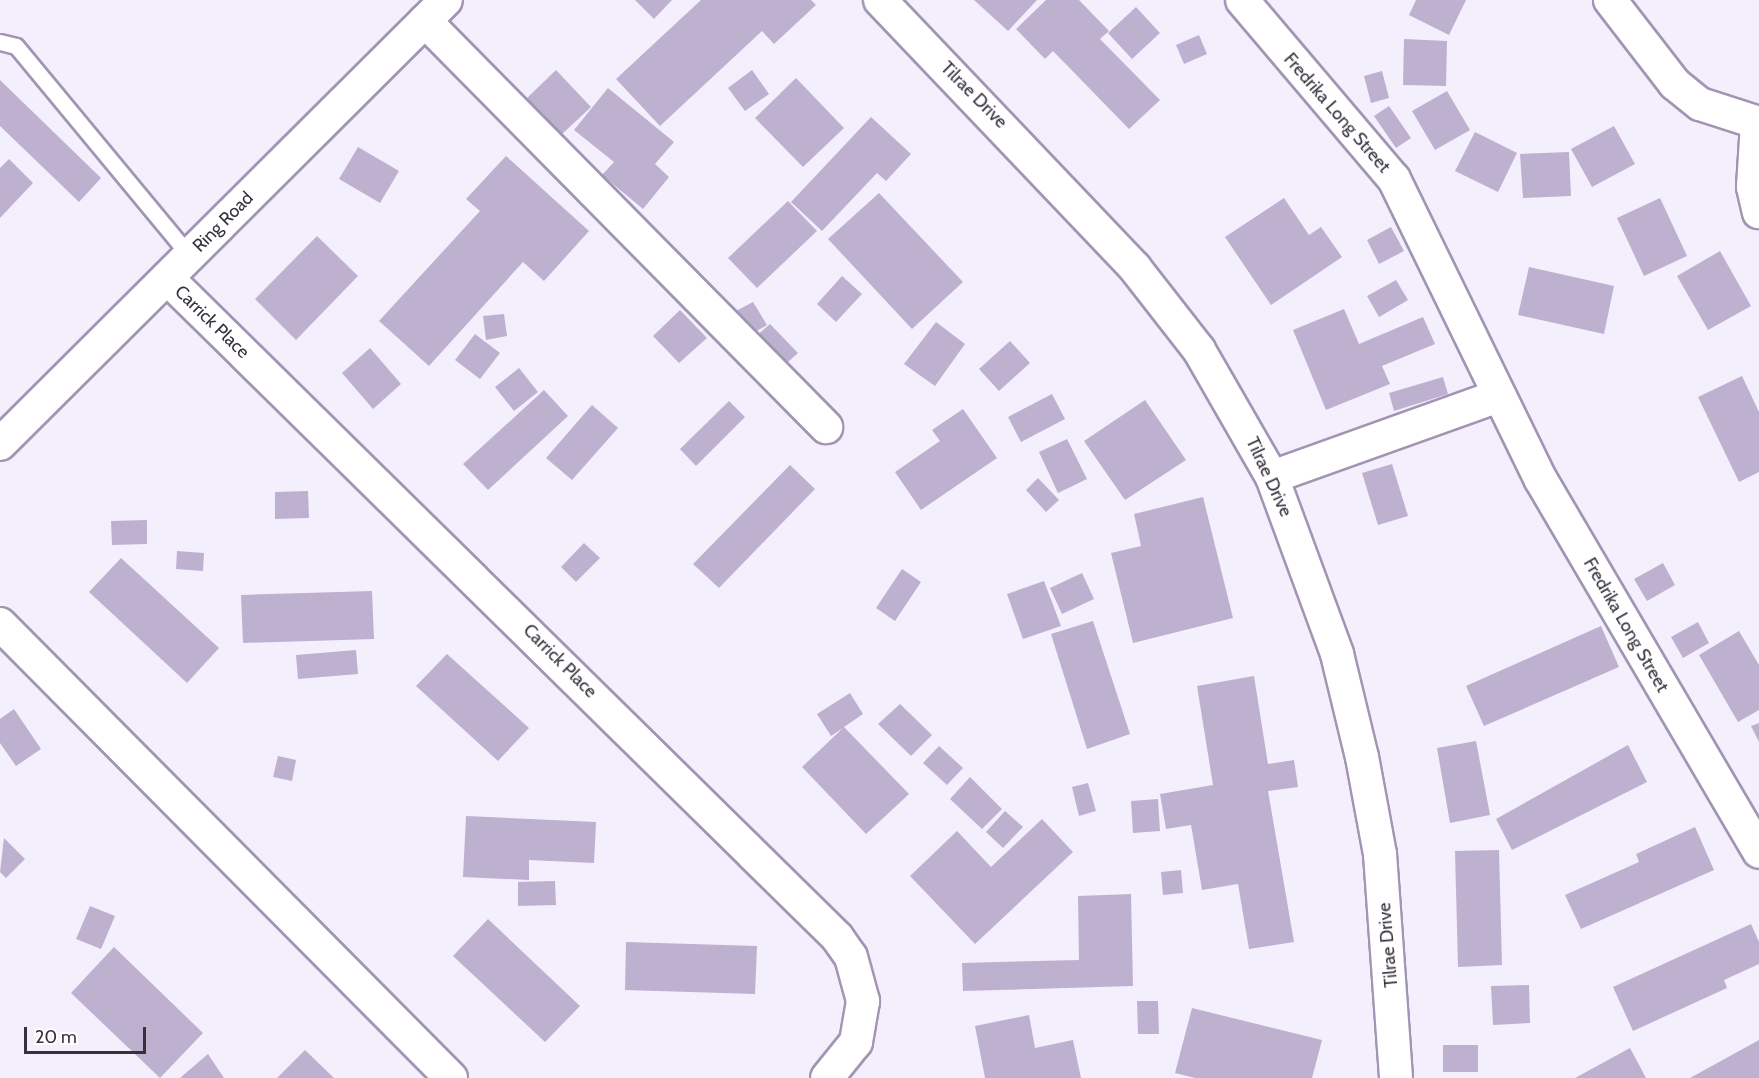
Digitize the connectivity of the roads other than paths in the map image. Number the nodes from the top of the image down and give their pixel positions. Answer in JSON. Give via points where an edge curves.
{"nodes":[{"id":1,"x":880,"y":0,"type":"edge"},
{"id":2,"x":1242,"y":0,"type":"edge"},
{"id":3,"x":1610,"y":0,"type":"edge"},
{"id":4,"x":436,"y":10,"type":"edge"},
{"id":5,"x":0,"y":42,"type":"edge"},
{"id":6,"x":1758,"y":123,"type":"edge"},
{"id":7,"x":1759,"y":212,"type":"edge"},
{"id":8,"x":189,"y":255,"type":"junction"},
{"id":9,"x":167,"y":278,"type":"junction"},
{"id":10,"x":1498,"y":396,"type":"junction"},
{"id":11,"x":826,"y":427,"type":"dead end"},
{"id":12,"x":0,"y":444,"type":"edge"},
{"id":13,"x":1272,"y":477,"type":"junction"},
{"id":14,"x":0,"y":624,"type":"edge"},
{"id":15,"x":1759,"y":852,"type":"edge"},
{"id":16,"x":451,"y":1078,"type":"edge"},
{"id":17,"x":827,"y":1078,"type":"edge"},
{"id":18,"x":1396,"y":1078,"type":"edge"}],
"edges":[{"from":1,"to":13,"type":"street","name":"Tilrae Drive","via":[[1136,267],[1199,351]]},
{"from":2,"to":10,"type":"street","name":"Fredrika Long Street","via":[[1394,179]]},
{"from":3,"to":6,"type":"street","via":[[1675,84],[1700,104]]},
{"from":4,"to":8,"type":"street","name":"Ring Road"},
{"from":4,"to":11,"type":"street"},
{"from":5,"to":8,"type":"lane","via":[[16,46]]},
{"from":6,"to":7,"type":"street","via":[[1753,187]]},
{"from":8,"to":9,"type":"street","name":"Ring Road"},
{"from":9,"to":12,"type":"street","name":"Ring Road"},
{"from":9,"to":17,"type":"street","name":"Carrick Place","via":[[837,936],[851,957],[863,1001],[856,1042]]},
{"from":10,"to":13,"type":"street"},
{"from":10,"to":15,"type":"street","name":"Fredrika Long Street"},
{"from":13,"to":18,"type":"street","name":"Tilrae Drive","via":[[1337,654],[1362,757],[1380,854]]},
{"from":14,"to":16,"type":"street"}]}
